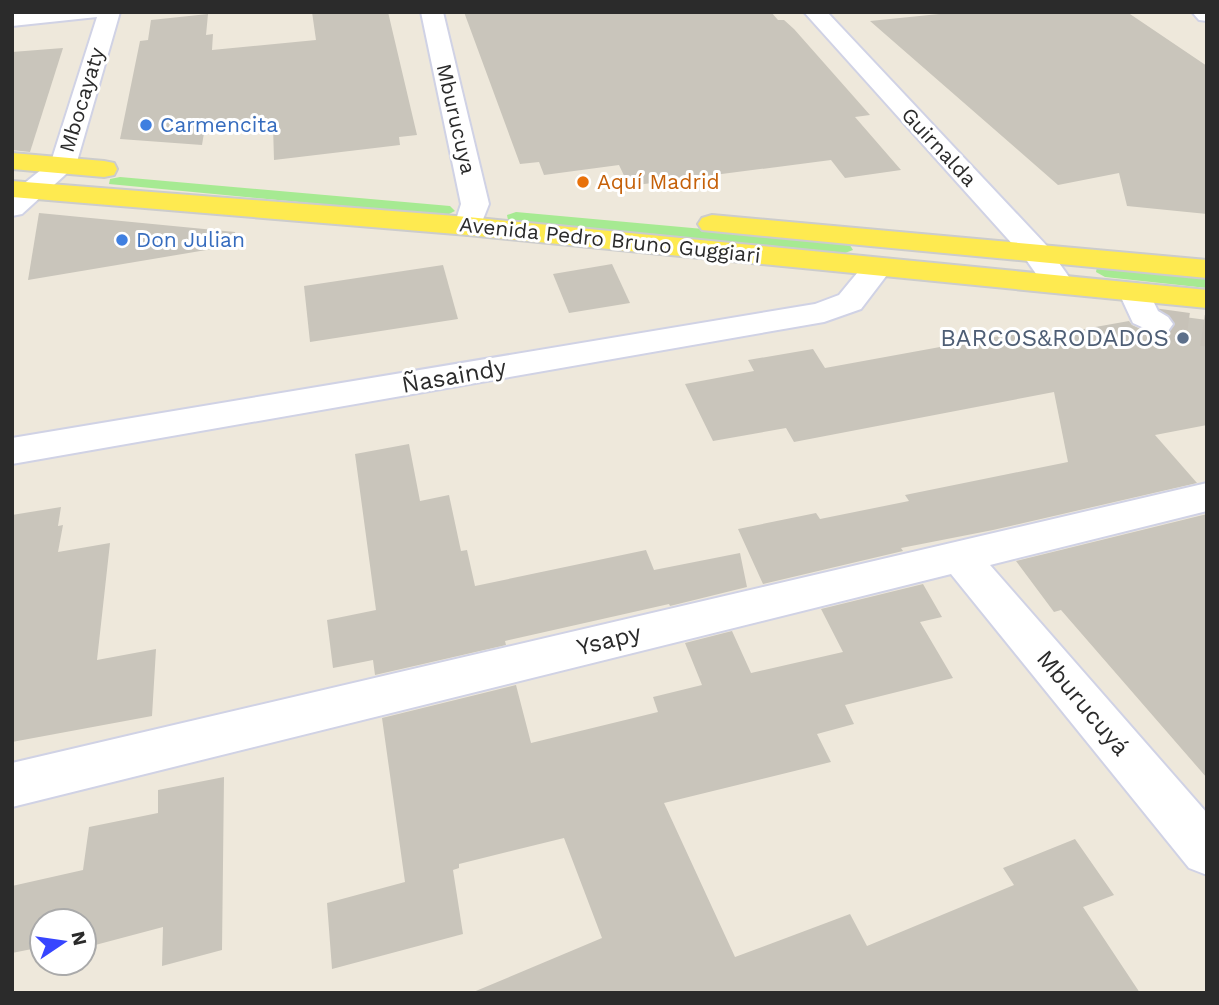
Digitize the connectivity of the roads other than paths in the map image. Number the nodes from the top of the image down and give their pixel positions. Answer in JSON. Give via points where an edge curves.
{"nodes":[{"id":1,"x":91,"y":12,"type":"edge"},
{"id":2,"x":109,"y":12,"type":"edge"},
{"id":3,"x":432,"y":12,"type":"edge"},
{"id":4,"x":815,"y":12,"type":"edge"},
{"id":5,"x":12,"y":19,"type":"edge"},
{"id":6,"x":12,"y":161,"type":"edge"},
{"id":7,"x":63,"y":165,"type":"junction"},
{"id":8,"x":18,"y":198,"type":"edge"},
{"id":9,"x":472,"y":215,"type":"junction"},
{"id":10,"x":1036,"y":252,"type":"junction"},
{"id":11,"x":878,"y":267,"type":"junction"},
{"id":12,"x":1207,"y":269,"type":"edge"},
{"id":13,"x":1059,"y":284,"type":"junction"},
{"id":14,"x":1135,"y":292,"type":"junction"},
{"id":15,"x":1207,"y":299,"type":"edge"},
{"id":16,"x":1157,"y":324,"type":"dead end"},
{"id":17,"x":12,"y":451,"type":"edge"},
{"id":18,"x":1207,"y":497,"type":"edge"},
{"id":19,"x":958,"y":555,"type":"junction"},
{"id":20,"x":12,"y":785,"type":"edge"},
{"id":21,"x":1207,"y":851,"type":"edge"}],
"edges":[{"from":1,"to":5,"type":"street"},
{"from":2,"to":7,"type":"street","name":"Mbocayaty"},
{"from":3,"to":9,"type":"street","name":"Mburucuya"},
{"from":4,"to":10,"type":"street","name":"Guirnalda"},
{"from":6,"to":7,"type":"main road","name":"Avenida Pedro Bruno Guggiari"},
{"from":7,"to":8,"type":"street","name":"Mbocayaty"},
{"from":7,"to":9,"type":"main road","name":"Avenida Pedro Bruno Guggiari"},
{"from":8,"to":9,"type":"main road","name":"Avenida Pedro Bruno Guggiari"},
{"from":9,"to":10,"type":"main road","name":"Avenida Pedro Bruno Guggiari"},
{"from":9,"to":11,"type":"main road","name":"Avenida Pedro Bruno Guggiari"},
{"from":10,"to":12,"type":"main road","name":"Avenida Pedro Bruno Guggiari"},
{"from":10,"to":13,"type":"street","name":"Guirnalda"},
{"from":11,"to":13,"type":"main road","name":"Avenida Pedro Bruno Guggiari"},
{"from":11,"to":17,"type":"street","name":"Ñasaindy","via":[[850,302],[797,318]]},
{"from":13,"to":14,"type":"main road","name":"Avenida Pedro Bruno Guggiari"},
{"from":14,"to":15,"type":"main road","name":"Avenida Pedro Bruno Guggiari"},
{"from":14,"to":16,"type":"street","via":[[1144,316]]},
{"from":18,"to":19,"type":"street","name":"Ysapy"},
{"from":19,"to":20,"type":"street","name":"Ysapy"},
{"from":19,"to":21,"type":"street","name":"Mburucuyá"}]}
